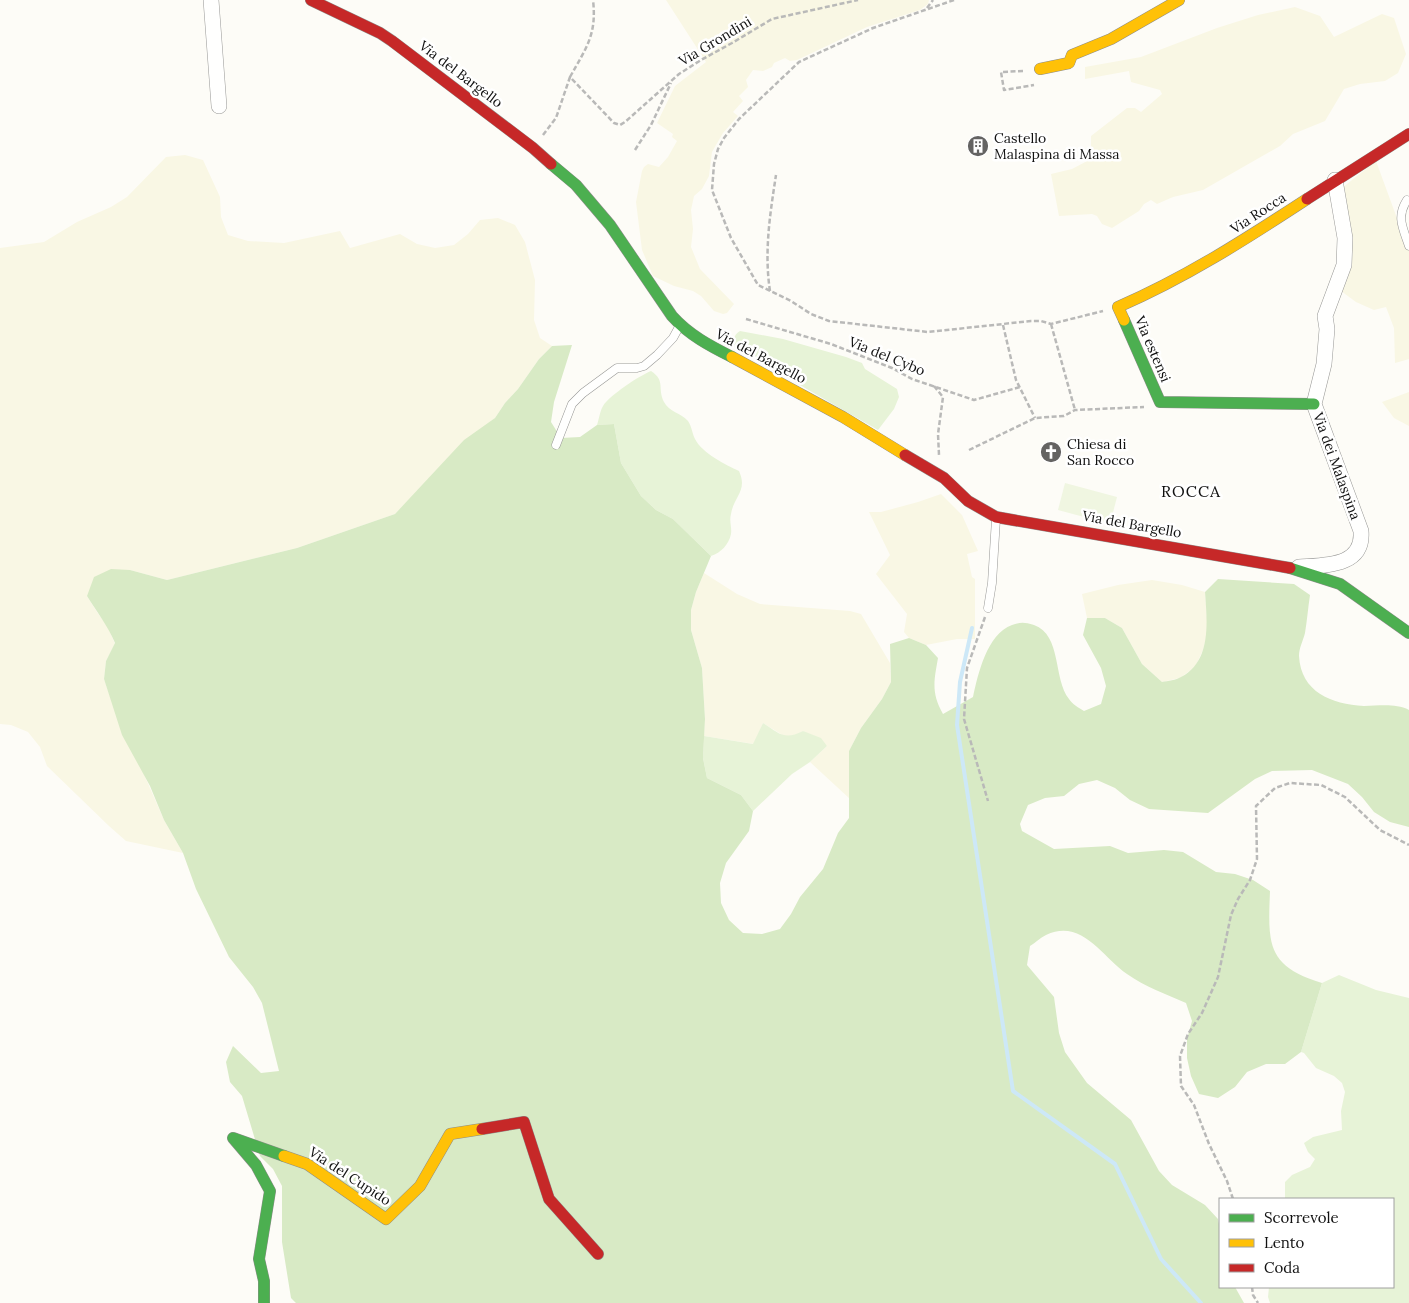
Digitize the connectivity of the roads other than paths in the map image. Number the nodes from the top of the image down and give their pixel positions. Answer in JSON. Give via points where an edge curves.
{"nodes":[{"id":1,"x":210,"y":0,"type":"edge"},
{"id":2,"x":311,"y":0,"type":"edge"},
{"id":3,"x":1179,"y":0,"type":"edge"},
{"id":4,"x":1040,"y":69,"type":"road end"},
{"id":5,"x":219,"y":106,"type":"dead end"},
{"id":6,"x":1409,"y":134,"type":"edge"},
{"id":7,"x":1335,"y":180,"type":"junction"},
{"id":8,"x":1407,"y":200,"type":"dead end"},
{"id":9,"x":1409,"y":246,"type":"edge"},
{"id":10,"x":1118,"y":307,"type":"joint"},
{"id":11,"x":680,"y":325,"type":"junction"},
{"id":12,"x":1160,"y":402,"type":"joint"},
{"id":13,"x":1314,"y":404,"type":"junction"},
{"id":14,"x":556,"y":445,"type":"dead end"},
{"id":15,"x":996,"y":517,"type":"junction"},
{"id":16,"x":1293,"y":568,"type":"junction"},
{"id":17,"x":988,"y":608,"type":"road end"},
{"id":18,"x":1409,"y":633,"type":"edge"},
{"id":19,"x":598,"y":1254,"type":"dead end"},
{"id":20,"x":264,"y":1303,"type":"edge"}],
"edges":[{"from":1,"to":5,"type":"street"},
{"from":2,"to":11,"type":"street","name":"Via del Bargello","via":[[392,41],[533,148],[576,185],[610,225]]},
{"from":3,"to":4,"type":"street","via":[[1111,39],[1072,55],[1069,64]]},
{"from":6,"to":7,"type":"street","name":"Via Rocca"},
{"from":7,"to":10,"type":"street","name":"Via Rocca","via":[[1239,244]]},
{"from":7,"to":13,"type":"street","via":[[1346,238],[1344,265],[1325,316],[1324,364]]},
{"from":8,"to":9,"type":"lane","via":[[1400,221]]},
{"from":10,"to":12,"type":"street","name":"Via estensi"},
{"from":11,"to":14,"type":"lane","via":[[673,338],[644,366],[617,368],[583,393],[572,404]]},
{"from":11,"to":15,"type":"street","name":"Via del Bargello","via":[[699,340],[842,417],[944,478],[968,501]]},
{"from":12,"to":13,"type":"street","name":"Via dei Malaspina"},
{"from":13,"to":16,"type":"street","name":"Via dei Malaspina","via":[[1362,540],[1353,557]]},
{"from":15,"to":16,"type":"street","name":"Via del Bargello"},
{"from":15,"to":17,"type":"lane"},
{"from":16,"to":18,"type":"street","name":"Via del Bargello","via":[[1340,584]]},
{"from":19,"to":20,"type":"street","name":"Via del Cupido","via":[[549,1199],[524,1122],[450,1134],[420,1186],[386,1219],[307,1164],[233,1138],[256,1165],[270,1191],[259,1259]]}]}
